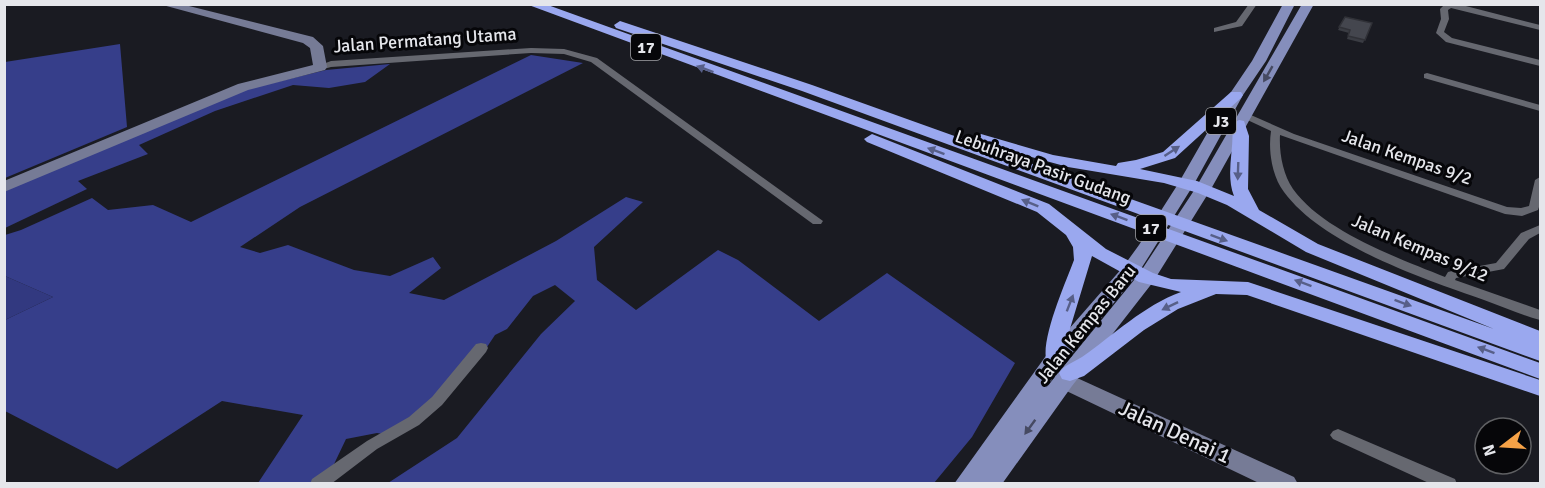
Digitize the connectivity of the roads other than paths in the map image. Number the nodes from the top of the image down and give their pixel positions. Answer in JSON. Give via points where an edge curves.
{"nodes":[{"id":1,"x":165,"y":4,"type":"edge"},
{"id":2,"x":532,"y":4,"type":"edge"},
{"id":3,"x":561,"y":4,"type":"edge"},
{"id":4,"x":1253,"y":4,"type":"edge"},
{"id":5,"x":1289,"y":4,"type":"edge"},
{"id":6,"x":1308,"y":4,"type":"edge"},
{"id":7,"x":1450,"y":5,"type":"edge"},
{"id":8,"x":1540,"y":27,"type":"edge"},
{"id":9,"x":1216,"y":30,"type":"dead end"},
{"id":10,"x":1540,"y":63,"type":"edge"},
{"id":11,"x":320,"y":67,"type":"junction"},
{"id":12,"x":1427,"y":76,"type":"dead end"},
{"id":13,"x":760,"y":87,"type":"junction"},
{"id":14,"x":807,"y":88,"type":"junction"},
{"id":15,"x":1236,"y":94,"type":"junction"},
{"id":16,"x":1540,"y":108,"type":"edge"},
{"id":17,"x":1241,"y":120,"type":"junction"},
{"id":18,"x":1276,"y":130,"type":"junction"},
{"id":19,"x":1096,"y":168,"type":"junction"},
{"id":20,"x":1540,"y":180,"type":"edge"},
{"id":21,"x":4,"y":188,"type":"edge"},
{"id":22,"x":1190,"y":193,"type":"junction"},
{"id":23,"x":1254,"y":214,"type":"junction"},
{"id":24,"x":817,"y":221,"type":"dead end"},
{"id":25,"x":1065,"y":224,"type":"junction"},
{"id":26,"x":1540,"y":229,"type":"edge"},
{"id":27,"x":1138,"y":274,"type":"junction"},
{"id":28,"x":1448,"y":281,"type":"junction"},
{"id":29,"x":1225,"y":287,"type":"junction"},
{"id":30,"x":1540,"y":315,"type":"edge"},
{"id":31,"x":1540,"y":339,"type":"edge"},
{"id":32,"x":481,"y":348,"type":"dead end"},
{"id":33,"x":1540,"y":353,"type":"edge"},
{"id":34,"x":1063,"y":370,"type":"junction"},
{"id":35,"x":1540,"y":371,"type":"edge"},
{"id":36,"x":1540,"y":388,"type":"edge"},
{"id":37,"x":1338,"y":435,"type":"dead end"},
{"id":38,"x":318,"y":483,"type":"edge"},
{"id":39,"x":966,"y":483,"type":"edge"},
{"id":40,"x":988,"y":483,"type":"edge"},
{"id":41,"x":1286,"y":483,"type":"edge"},
{"id":42,"x":1449,"y":483,"type":"edge"}],
"edges":[{"from":1,"to":11,"type":"street","via":[[308,40],[316,46]]},
{"from":13,"to":2,"type":"highway","name":"Lebuhraya Pasir Gudang","number":"17","one_way":true},
{"from":3,"to":14,"type":"highway","name":"Lebuhraya Pasir Gudang","number":"17"},
{"from":4,"to":9,"type":"street","via":[[1241,22]]},
{"from":5,"to":15,"type":"main road","name":"Jalan Kempas Baru","number":"J3","via":[[1259,61]]},
{"from":6,"to":17,"type":"main road","name":"Jalan Kempas Baru","number":"J3","one_way":true},
{"from":7,"to":8,"type":"street"},
{"from":7,"to":10,"type":"street","via":[[1444,9],[1442,36]]},
{"from":11,"to":21,"type":"street","name":"Jalan Permatang Utama","via":[[243,87]]},
{"from":11,"to":24,"type":"street","name":"Jalan Permatang Utama","via":[[481,55],[578,53],[594,60]]},
{"from":12,"to":16,"type":"street"},
{"from":25,"to":13,"type":"highway","one_way":true,"via":[[1043,208],[910,156]]},
{"from":35,"to":13,"type":"highway","name":"Lebuhraya Pasir Gudang","number":"17","one_way":true},
{"from":14,"to":19,"type":"highway","via":[[999,145]]},
{"from":14,"to":33,"type":"highway","name":"Lebuhraya Pasir Gudang","number":"17","one_way":true},
{"from":19,"to":15,"type":"highway","one_way":true,"via":[[1138,165],[1169,155]]},
{"from":15,"to":22,"type":"main road","name":"Jalan Kempas Baru","number":"J3"},
{"from":17,"to":18,"type":"street","name":"Jalan Kempas 9/2"},
{"from":17,"to":22,"type":"main road","name":"Jalan Kempas Baru","number":"J3"},
{"from":17,"to":23,"type":"highway","one_way":true,"via":[[1238,183],[1244,202]]},
{"from":18,"to":20,"type":"street","name":"Jalan Kempas 9/2","via":[[1505,210],[1522,212],[1534,208]]},
{"from":18,"to":28,"type":"street","name":"Jalan Kempas 9/12","via":[[1274,140],[1281,175],[1290,193],[1311,214],[1350,239]]},
{"from":19,"to":22,"type":"highway","via":[[1148,174]]},
{"from":22,"to":23,"type":"highway","via":[[1233,201]]},
{"from":22,"to":27,"type":"main road","name":"Jalan Kempas Baru","number":"J3"},
{"from":23,"to":31,"type":"highway","via":[[1312,248]]},
{"from":25,"to":27,"type":"highway","via":[[1100,254]]},
{"from":34,"to":25,"type":"highway","one_way":true,"via":[[1056,342],[1083,260],[1082,247]]},
{"from":26,"to":28,"type":"street","via":[[1526,236],[1500,266],[1452,275]]},
{"from":27,"to":29,"type":"highway","via":[[1171,285]]},
{"from":27,"to":34,"type":"main road","name":"Jalan Kempas Baru","number":"J3"},
{"from":28,"to":30,"type":"street","name":"Jalan Kempas 9/12"},
{"from":29,"to":34,"type":"highway","one_way":true,"via":[[1196,293],[1153,314],[1088,365]]},
{"from":29,"to":36,"type":"highway","via":[[1280,298]]},
{"from":32,"to":38,"type":"street","via":[[437,401],[414,421]]},
{"from":34,"to":39,"type":"main road","name":"Jalan Kempas Baru","number":"J3"},
{"from":34,"to":40,"type":"main road","name":"Jalan Kempas Baru","number":"J3","one_way":true},
{"from":34,"to":41,"type":"street","name":"Jalan Denai 1"},
{"from":37,"to":42,"type":"street"}]}
